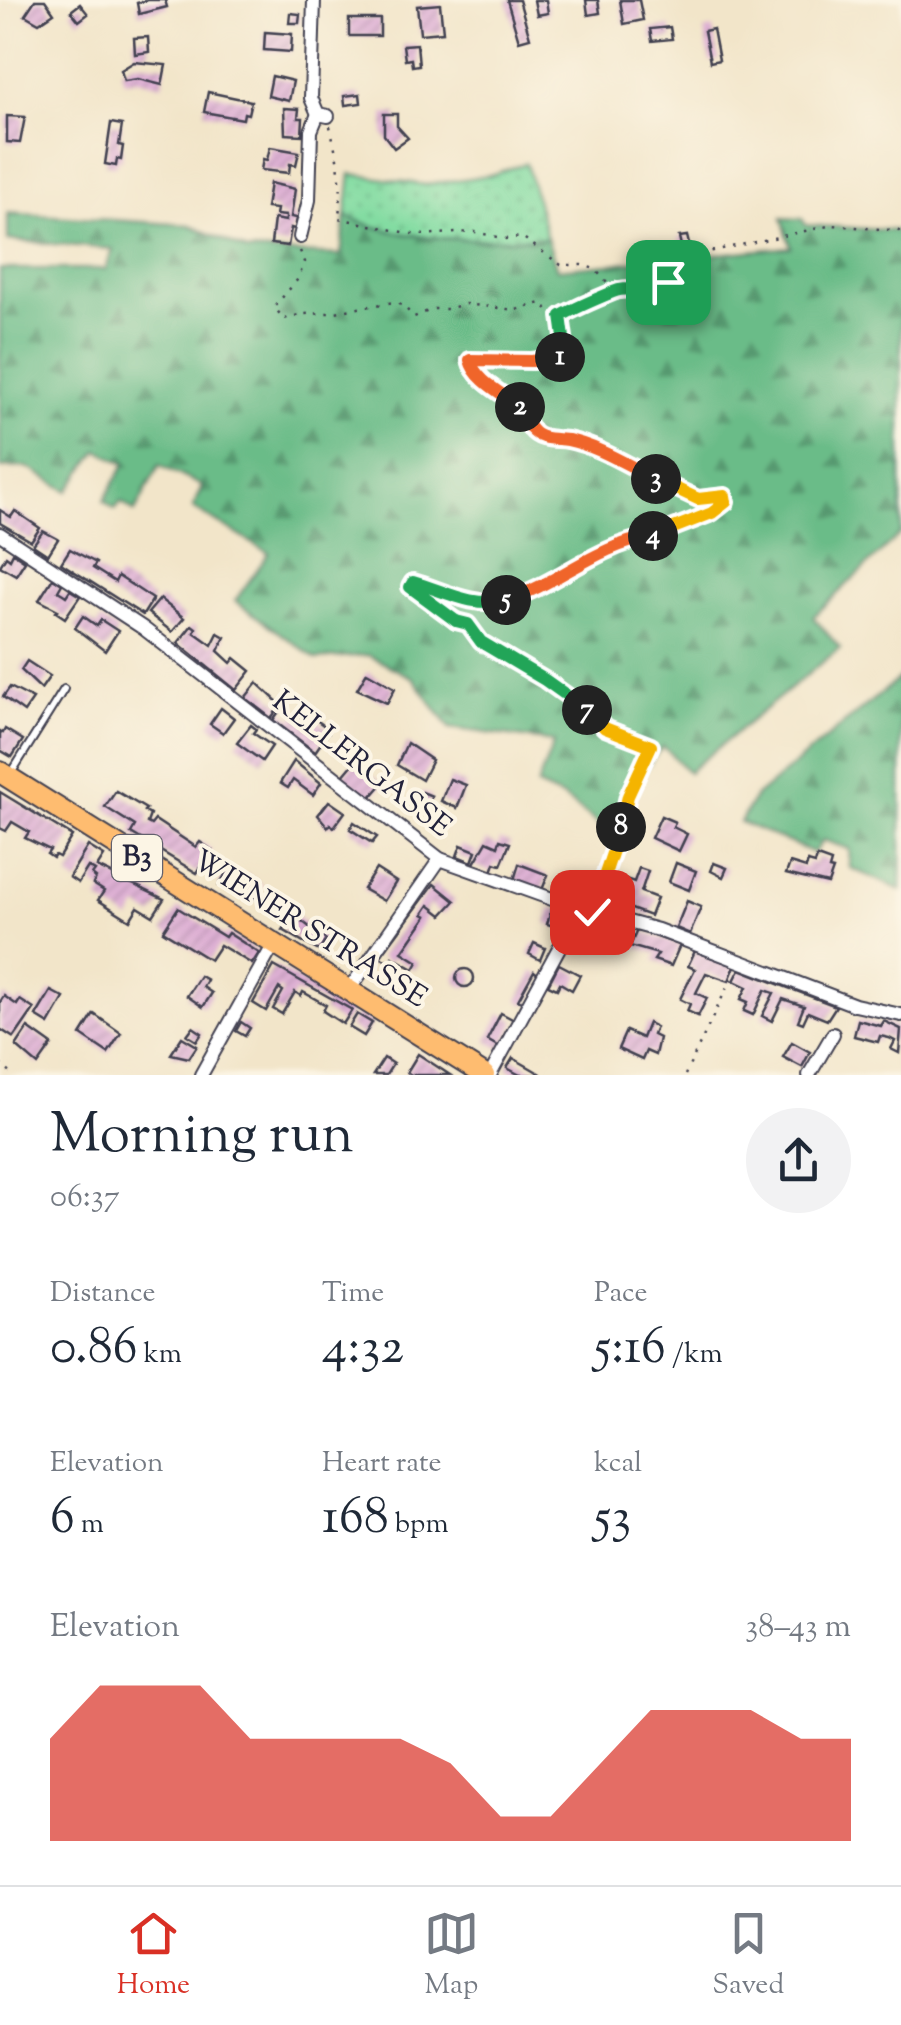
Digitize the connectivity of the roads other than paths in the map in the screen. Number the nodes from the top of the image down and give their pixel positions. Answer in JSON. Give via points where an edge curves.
{"nodes":[{"id":1,"x":314,"y":0,"type":"edge"},
{"id":2,"x":300,"y":237,"type":"road end"},
{"id":3,"x":0,"y":534,"type":"edge"},
{"id":4,"x":64,"y":689,"type":"dead end"},
{"id":5,"x":4,"y":775,"type":"edge"},
{"id":6,"x":440,"y":859,"type":"junction"},
{"id":7,"x":586,"y":910,"type":"junction"},
{"id":8,"x":274,"y":944,"type":"junction"},
{"id":9,"x":349,"y":990,"type":"junction"},
{"id":10,"x":901,"y":1015,"type":"edge"},
{"id":11,"x":833,"y":1034,"type":"dead end"},
{"id":12,"x":200,"y":1075,"type":"edge"},
{"id":13,"x":487,"y":1075,"type":"edge"},
{"id":14,"x":809,"y":1075,"type":"edge"}],
"edges":[{"from":1,"to":2,"type":"street","via":[[311,98],[323,115],[311,131],[309,200]]},
{"from":3,"to":6,"type":"street","name":"KELLERGASSE","via":[[143,628]]},
{"from":4,"to":5,"type":"lane"},
{"from":5,"to":8,"type":"main road","name":"WIENER STRASSE","number":"B3"},
{"from":6,"to":7,"type":"street","name":"KELLERGASSE"},
{"from":6,"to":9,"type":"street"},
{"from":7,"to":10,"type":"street","name":"KELLERGASSE","via":[[658,930],[855,1005]]},
{"from":7,"to":13,"type":"street"},
{"from":8,"to":9,"type":"main road","name":"WIENER STRASSE","number":"B3"},
{"from":8,"to":12,"type":"street"},
{"from":9,"to":13,"type":"main road","name":"WIENER STRASSE","number":"B3"},
{"from":11,"to":14,"type":"street"}]}
